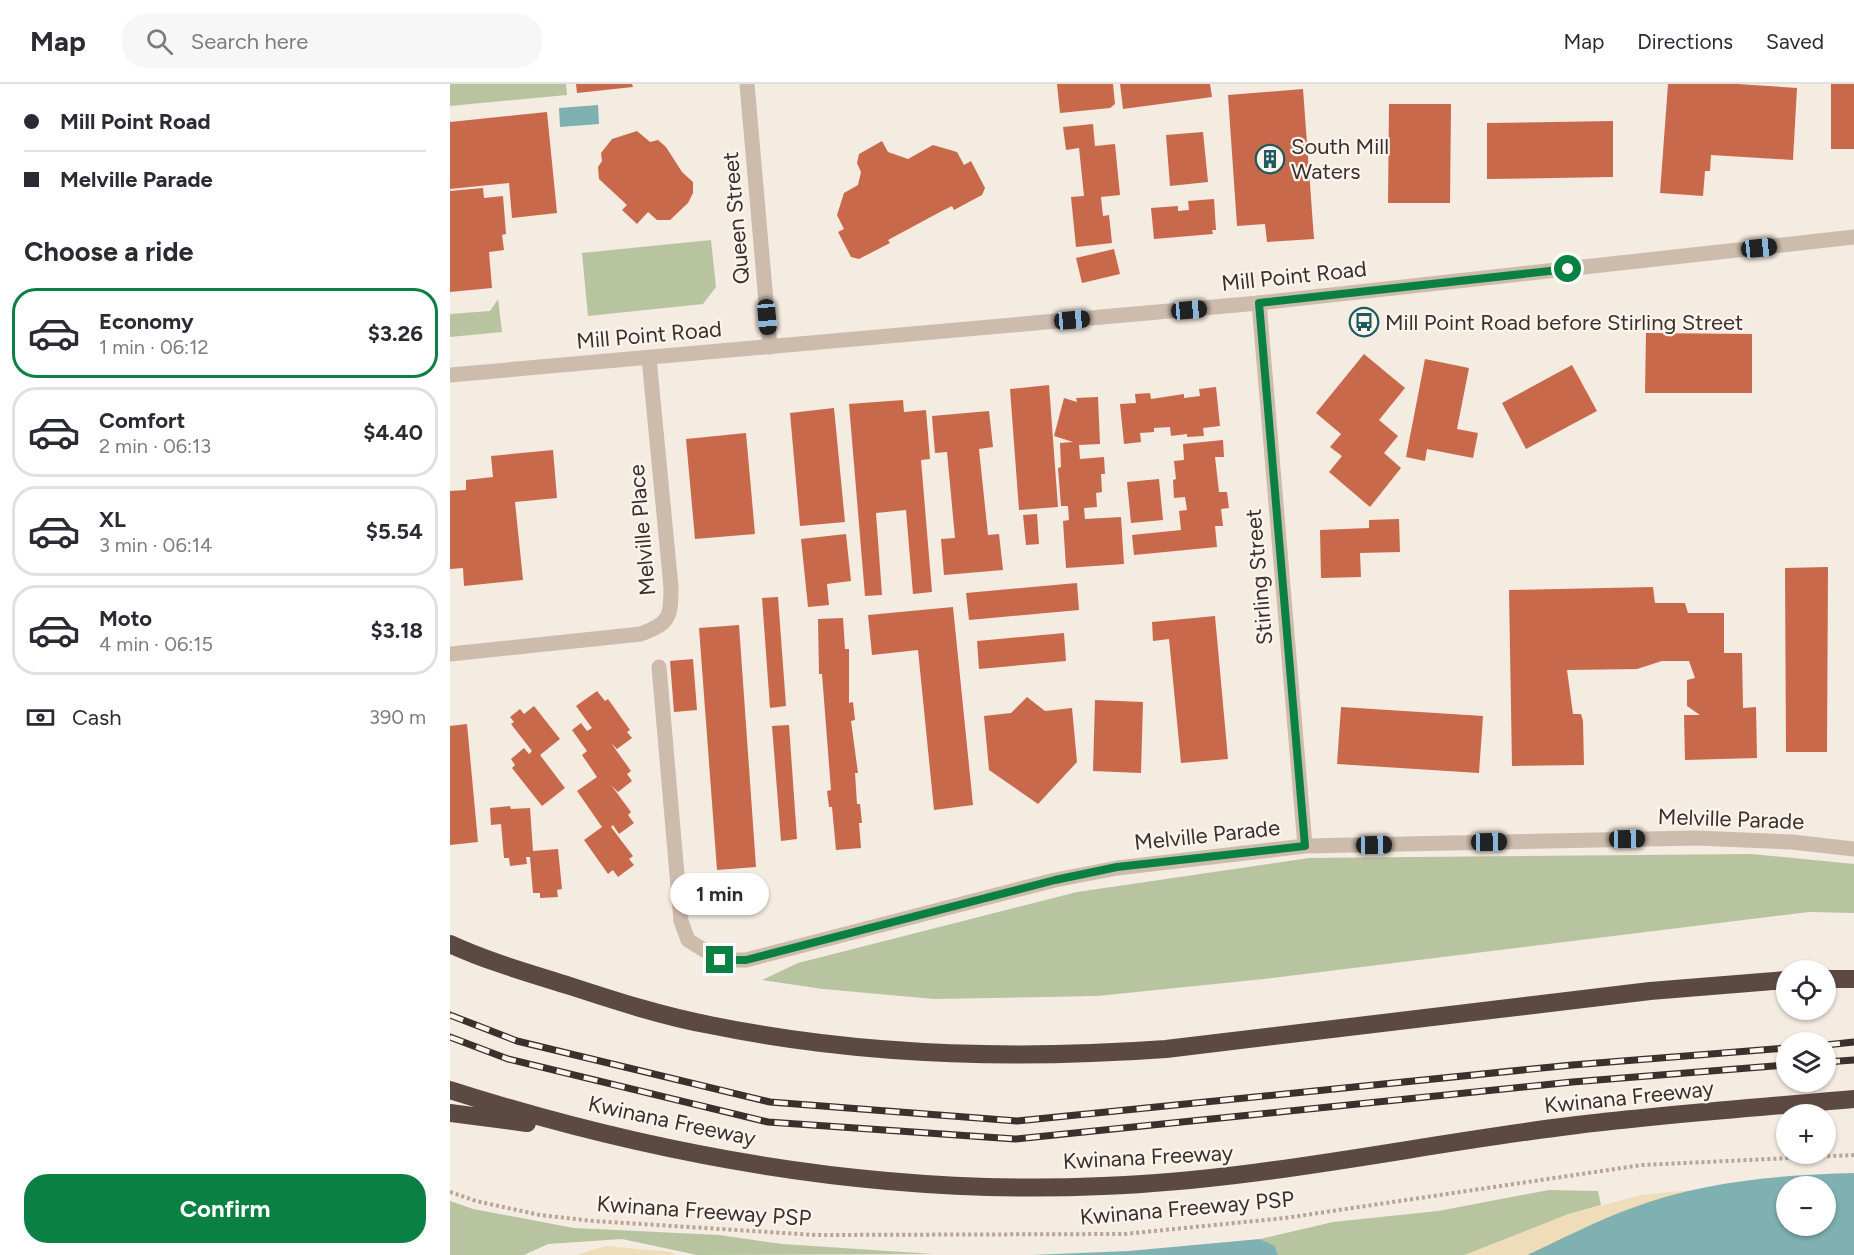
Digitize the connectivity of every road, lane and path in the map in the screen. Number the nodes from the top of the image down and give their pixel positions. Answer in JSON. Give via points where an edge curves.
{"nodes":[{"id":1,"x":747,"y":84,"type":"edge"},
{"id":2,"x":1854,"y":237,"type":"edge"},
{"id":3,"x":1259,"y":303,"type":"junction"},
{"id":4,"x":770,"y":347,"type":"junction"},
{"id":5,"x":649,"y":358,"type":"junction"},
{"id":6,"x":450,"y":375,"type":"edge"},
{"id":7,"x":450,"y":654,"type":"edge"},
{"id":8,"x":659,"y":667,"type":"dead end"},
{"id":9,"x":1305,"y":846,"type":"junction"},
{"id":10,"x":1854,"y":849,"type":"edge"},
{"id":11,"x":450,"y":944,"type":"edge"},
{"id":12,"x":450,"y":949,"type":"edge"},
{"id":13,"x":480,"y":957,"type":"junction"},
{"id":14,"x":1836,"y":979,"type":"edge"},
{"id":15,"x":1854,"y":979,"type":"edge"},
{"id":16,"x":1776,"y":981,"type":"edge"},
{"id":17,"x":450,"y":1090,"type":"edge"},
{"id":18,"x":1854,"y":1099,"type":"edge"},
{"id":19,"x":1800,"y":1104,"type":"edge"},
{"id":20,"x":1776,"y":1106,"type":"edge"},
{"id":21,"x":1836,"y":1109,"type":"edge"},
{"id":22,"x":1854,"y":1110,"type":"edge"},
{"id":23,"x":450,"y":1113,"type":"edge"},
{"id":24,"x":600,"y":1131,"type":"junction"},
{"id":25,"x":1854,"y":1155,"type":"edge"},
{"id":26,"x":450,"y":1192,"type":"edge"}],
"edges":[{"from":1,"to":4,"type":"street","name":"Queen Street"},
{"from":2,"to":3,"type":"street","name":"Mill Point Road"},
{"from":3,"to":4,"type":"street","name":"Mill Point Road"},
{"from":3,"to":9,"type":"street","name":"Stirling Street"},
{"from":4,"to":5,"type":"street","name":"Mill Point Road"},
{"from":5,"to":6,"type":"street","name":"Mill Point Road"},
{"from":5,"to":7,"type":"street","name":"Melville Place","via":[[671,613],[661,627],[641,634]]},
{"from":8,"to":9,"type":"street","name":"Melville Parade","via":[[681,921],[688,940],[720,960],[746,960],[1117,867]]},
{"from":9,"to":10,"type":"street","name":"Melville Parade","via":[[1696,838]]},
{"from":11,"to":13,"type":"highway"},
{"from":12,"to":13,"type":"highway"},
{"from":13,"to":16,"type":"highway","via":[[639,1008],[708,1025],[810,1042],[1000,1056],[1166,1049],[1650,991]]},
{"from":14,"to":15,"type":"highway"},
{"from":17,"to":24,"type":"highway","name":"Kwinana Freeway"},
{"from":18,"to":19,"type":"highway","name":"Kwinana Freeway"},
{"from":20,"to":24,"type":"highway","name":"Kwinana Freeway","via":[[1576,1125],[1223,1178],[1101,1186],[984,1186],[878,1180],[770,1167]]},
{"from":21,"to":22,"type":"highway"},
{"from":23,"to":24,"type":"highway"},
{"from":25,"to":26,"type":"path","name":"Kwinana Freeway PSP","via":[[1642,1165],[1285,1218],[1124,1234],[816,1235],[540,1215]]}]}
